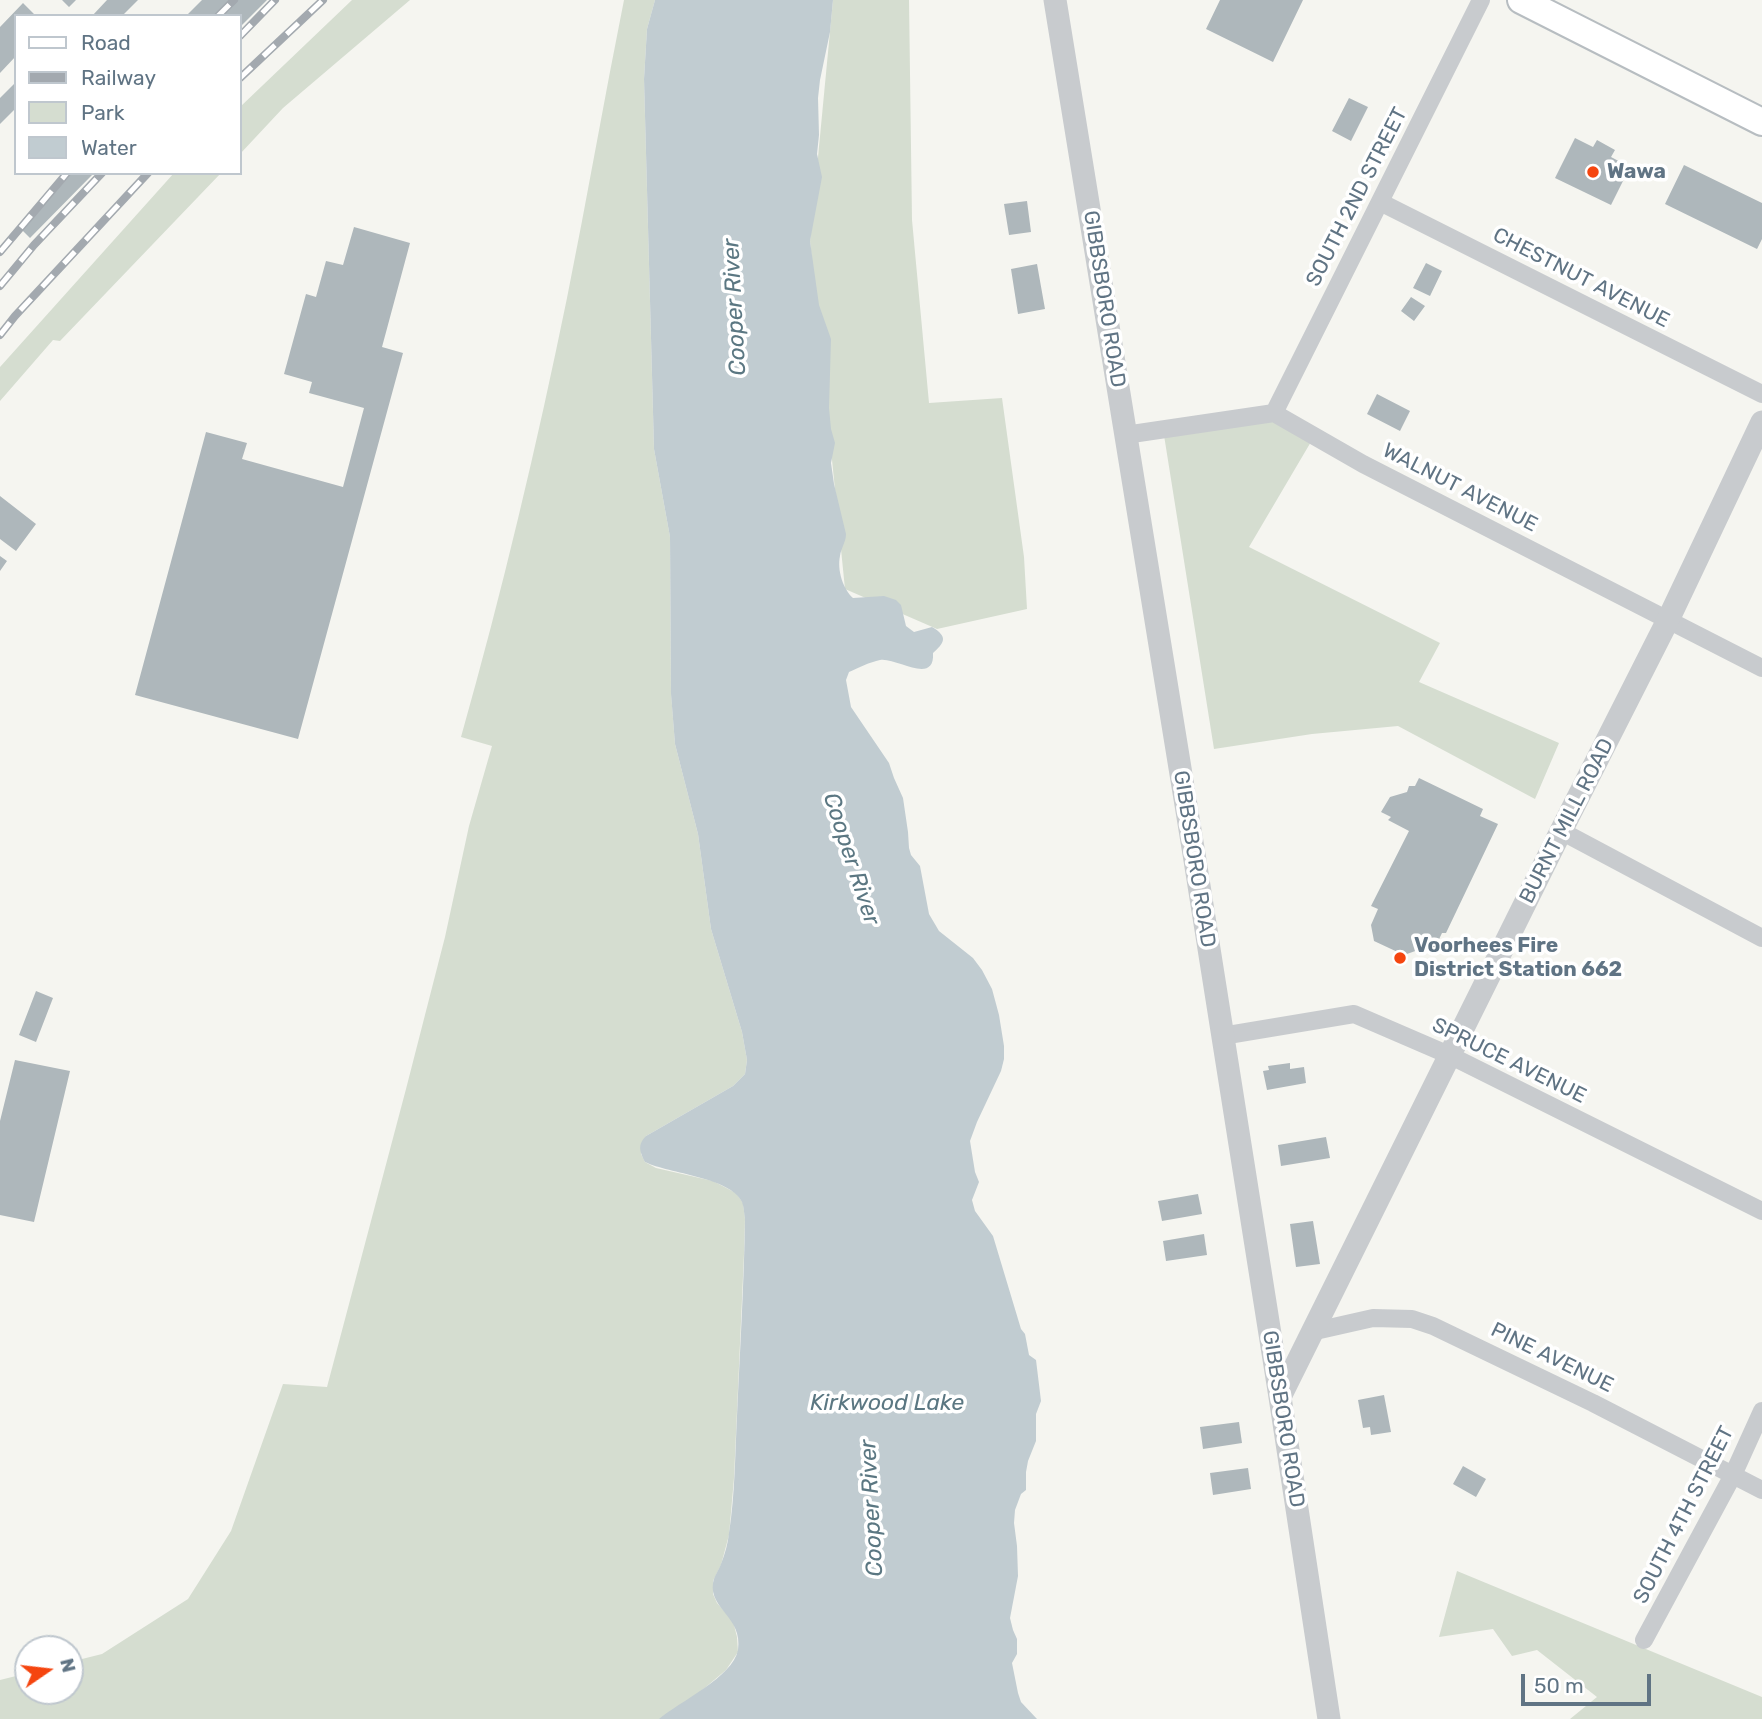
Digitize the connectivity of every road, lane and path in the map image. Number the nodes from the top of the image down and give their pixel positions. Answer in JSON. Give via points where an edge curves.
{"nodes":[{"id":1,"x":1055,"y":0,"type":"edge"},
{"id":2,"x":1481,"y":0,"type":"edge"},
{"id":3,"x":1521,"y":0,"type":"edge"},
{"id":4,"x":1762,"y":122,"type":"edge"},
{"id":5,"x":1380,"y":202,"type":"junction"},
{"id":6,"x":1762,"y":394,"type":"edge"},
{"id":7,"x":1274,"y":413,"type":"junction"},
{"id":8,"x":1762,"y":422,"type":"edge"},
{"id":9,"x":1125,"y":435,"type":"junction"},
{"id":10,"x":1668,"y":620,"type":"junction"},
{"id":11,"x":1762,"y":668,"type":"edge"},
{"id":12,"x":1561,"y":831,"type":"junction"},
{"id":13,"x":1762,"y":938,"type":"edge"},
{"id":14,"x":1222,"y":1036,"type":"junction"},
{"id":15,"x":1449,"y":1055,"type":"junction"},
{"id":16,"x":1762,"y":1211,"type":"edge"},
{"id":17,"x":1311,"y":1332,"type":"junction"},
{"id":18,"x":1280,"y":1397,"type":"junction"},
{"id":19,"x":1762,"y":1411,"type":"edge"},
{"id":20,"x":1733,"y":1475,"type":"junction"},
{"id":21,"x":1762,"y":1490,"type":"edge"},
{"id":22,"x":1644,"y":1640,"type":"dead end"},
{"id":23,"x":1329,"y":1719,"type":"edge"}],
"edges":[{"from":1,"to":9,"type":"street","name":"GIBBSBORO ROAD"},
{"from":2,"to":5,"type":"street","name":"SOUTH 2ND STREET"},
{"from":3,"to":4,"type":"main road"},
{"from":5,"to":6,"type":"street","name":"CHESTNUT AVENUE"},
{"from":5,"to":7,"type":"street","name":"SOUTH 2ND STREET"},
{"from":7,"to":9,"type":"street"},
{"from":7,"to":10,"type":"street","name":"WALNUT AVENUE","via":[[1363,464]]},
{"from":8,"to":10,"type":"street","name":"BURNT MILL ROAD"},
{"from":9,"to":14,"type":"street","name":"GIBBSBORO ROAD"},
{"from":10,"to":11,"type":"street","name":"WALNUT AVENUE"},
{"from":10,"to":12,"type":"street","name":"BURNT MILL ROAD"},
{"from":12,"to":13,"type":"street"},
{"from":12,"to":15,"type":"street","name":"BURNT MILL ROAD"},
{"from":14,"to":15,"type":"street","name":"SPRUCE AVENUE","via":[[1354,1014]]},
{"from":14,"to":18,"type":"street","name":"GIBBSBORO ROAD"},
{"from":15,"to":16,"type":"street","name":"SPRUCE AVENUE"},
{"from":15,"to":17,"type":"street","name":"BURNT MILL ROAD"},
{"from":17,"to":18,"type":"street","name":"BURNT MILL ROAD"},
{"from":17,"to":20,"type":"street","name":"PINE AVENUE","via":[[1373,1318],[1422,1322]]},
{"from":18,"to":23,"type":"street","name":"GIBBSBORO ROAD"},
{"from":19,"to":20,"type":"street","name":"SOUTH 4TH STREET"},
{"from":20,"to":21,"type":"street","name":"PINE AVENUE"},
{"from":20,"to":22,"type":"street","name":"SOUTH 4TH STREET"}]}
